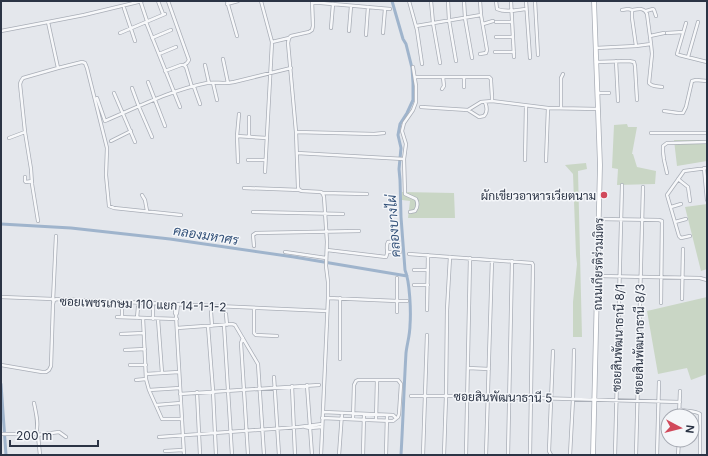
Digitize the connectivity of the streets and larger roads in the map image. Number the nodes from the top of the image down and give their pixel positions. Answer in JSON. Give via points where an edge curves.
{"nodes":[{"id":1,"x":158,"y":1,"type":"edge"},
{"id":2,"x":168,"y":1,"type":"edge"},
{"id":3,"x":238,"y":1,"type":"edge"},
{"id":4,"x":262,"y":1,"type":"edge"},
{"id":5,"x":409,"y":1,"type":"edge"},
{"id":6,"x":431,"y":1,"type":"edge"},
{"id":7,"x":448,"y":1,"type":"edge"},
{"id":8,"x":464,"y":1,"type":"edge"},
{"id":9,"x":480,"y":1,"type":"edge"},
{"id":10,"x":496,"y":1,"type":"edge"},
{"id":11,"x":511,"y":1,"type":"edge"},
{"id":12,"x":526,"y":1,"type":"edge"},
{"id":13,"x":535,"y":1,"type":"edge"},
{"id":14,"x":594,"y":1,"type":"edge"},
{"id":15,"x":141,"y":2,"type":"edge"},
{"id":16,"x":227,"y":2,"type":"edge"},
{"id":17,"x":312,"y":2,"type":"edge"},
{"id":18,"x":333,"y":4,"type":"junction"},
{"id":19,"x":351,"y":6,"type":"junction"},
{"id":20,"x":368,"y":7,"type":"junction"},
{"id":21,"x":124,"y":8,"type":"dead end"},
{"id":22,"x":385,"y":9,"type":"junction"},
{"id":23,"x":390,"y":9,"type":"dead end"},
{"id":24,"x":526,"y":9,"type":"junction"},
{"id":25,"x":622,"y":10,"type":"dead end"},
{"id":26,"x":632,"y":10,"type":"junction"},
{"id":27,"x":511,"y":11,"type":"junction"},
{"id":28,"x":645,"y":11,"type":"junction"},
{"id":29,"x":481,"y":15,"type":"junction"},
{"id":30,"x":656,"y":16,"type":"dead end"},
{"id":31,"x":465,"y":18,"type":"junction"},
{"id":32,"x":449,"y":20,"type":"junction"},
{"id":33,"x":48,"y":22,"type":"junction"},
{"id":34,"x":146,"y":22,"type":"junction"},
{"id":35,"x":512,"y":22,"type":"junction"},
{"id":36,"x":698,"y":22,"type":"dead end"},
{"id":37,"x":433,"y":23,"type":"junction"},
{"id":38,"x":686,"y":23,"type":"dead end"},
{"id":39,"x":483,"y":24,"type":"junction"},
{"id":40,"x":416,"y":26,"type":"junction"},
{"id":41,"x":130,"y":28,"type":"junction"},
{"id":42,"x":331,"y":28,"type":"dead end"},
{"id":43,"x":171,"y":30,"type":"dead end"},
{"id":44,"x":1,"y":31,"type":"edge"},
{"id":45,"x":349,"y":32,"type":"dead end"},
{"id":46,"x":683,"y":32,"type":"junction"},
{"id":47,"x":120,"y":33,"type":"dead end"},
{"id":48,"x":383,"y":34,"type":"dead end"},
{"id":49,"x":366,"y":35,"type":"dead end"},
{"id":50,"x":237,"y":36,"type":"dead end"},
{"id":51,"x":650,"y":36,"type":"junction"},
{"id":52,"x":496,"y":37,"type":"dead end"},
{"id":53,"x":152,"y":38,"type":"junction"},
{"id":54,"x":289,"y":38,"type":"junction"},
{"id":55,"x":513,"y":38,"type":"junction"},
{"id":56,"x":135,"y":41,"type":"dead end"},
{"id":57,"x":272,"y":42,"type":"junction"},
{"id":58,"x":651,"y":44,"type":"junction"},
{"id":59,"x":636,"y":46,"type":"junction"},
{"id":60,"x":176,"y":47,"type":"dead end"},
{"id":61,"x":595,"y":48,"type":"junction"},
{"id":62,"x":495,"y":52,"type":"dead end"},
{"id":63,"x":514,"y":52,"type":"junction"},
{"id":64,"x":159,"y":54,"type":"junction"},
{"id":65,"x":480,"y":54,"type":"dead end"},
{"id":66,"x":538,"y":55,"type":"dead end"},
{"id":67,"x":514,"y":57,"type":"dead end"},
{"id":68,"x":688,"y":57,"type":"junction"},
{"id":69,"x":472,"y":58,"type":"dead end"},
{"id":70,"x":530,"y":58,"type":"dead end"},
{"id":71,"x":223,"y":59,"type":"dead end"},
{"id":72,"x":456,"y":61,"type":"dead end"},
{"id":73,"x":616,"y":61,"type":"junction"},
{"id":74,"x":596,"y":62,"type":"junction"},
{"id":75,"x":707,"y":62,"type":"edge"},
{"id":76,"x":440,"y":63,"type":"dead end"},
{"id":77,"x":184,"y":64,"type":"junction"},
{"id":78,"x":422,"y":64,"type":"dead end"},
{"id":79,"x":205,"y":65,"type":"dead end"},
{"id":80,"x":413,"y":67,"type":"dead end"},
{"id":81,"x":58,"y":68,"type":"junction"},
{"id":82,"x":291,"y":68,"type":"junction"},
{"id":83,"x":166,"y":71,"type":"junction"},
{"id":84,"x":270,"y":74,"type":"junction"},
{"id":85,"x":563,"y":74,"type":"dead end"},
{"id":86,"x":464,"y":76,"type":"junction"},
{"id":87,"x":415,"y":77,"type":"junction"},
{"id":88,"x":443,"y":77,"type":"junction"},
{"id":89,"x":148,"y":82,"type":"dead end"},
{"id":90,"x":707,"y":82,"type":"edge"},
{"id":91,"x":210,"y":83,"type":"junction"},
{"id":92,"x":214,"y":83,"type":"junction"},
{"id":93,"x":228,"y":83,"type":"junction"},
{"id":94,"x":193,"y":87,"type":"junction"},
{"id":95,"x":464,"y":87,"type":"dead end"},
{"id":96,"x":662,"y":87,"type":"dead end"},
{"id":97,"x":132,"y":88,"type":"dead end"},
{"id":98,"x":442,"y":89,"type":"dead end"},
{"id":99,"x":114,"y":93,"type":"dead end"},
{"id":100,"x":174,"y":93,"type":"junction"},
{"id":101,"x":597,"y":93,"type":"junction"},
{"id":102,"x":609,"y":93,"type":"dead end"},
{"id":103,"x":97,"y":98,"type":"dead end"},
{"id":104,"x":155,"y":100,"type":"junction"},
{"id":105,"x":217,"y":100,"type":"dead end"},
{"id":106,"x":637,"y":100,"type":"dead end"},
{"id":107,"x":492,"y":101,"type":"junction"},
{"id":108,"x":618,"y":101,"type":"dead end"},
{"id":109,"x":485,"y":102,"type":"junction"},
{"id":110,"x":200,"y":104,"type":"dead end"},
{"id":111,"x":526,"y":106,"type":"junction"},
{"id":112,"x":139,"y":107,"type":"junction"},
{"id":113,"x":180,"y":107,"type":"dead end"},
{"id":114,"x":421,"y":107,"type":"dead end"},
{"id":115,"x":548,"y":108,"type":"junction"},
{"id":116,"x":561,"y":108,"type":"junction"},
{"id":117,"x":598,"y":109,"type":"junction"},
{"id":118,"x":468,"y":110,"type":"junction"},
{"id":119,"x":664,"y":111,"type":"dead end"},
{"id":120,"x":122,"y":114,"type":"junction"},
{"id":121,"x":239,"y":114,"type":"dead end"},
{"id":122,"x":248,"y":116,"type":"dead end"},
{"id":123,"x":165,"y":126,"type":"dead end"},
{"id":124,"x":25,"y":132,"type":"junction"},
{"id":125,"x":131,"y":132,"type":"junction"},
{"id":126,"x":296,"y":132,"type":"junction"},
{"id":127,"x":384,"y":133,"type":"dead end"},
{"id":128,"x":652,"y":133,"type":"dead end"},
{"id":129,"x":707,"y":133,"type":"edge"},
{"id":130,"x":237,"y":136,"type":"junction"},
{"id":131,"x":249,"y":136,"type":"junction"},
{"id":132,"x":152,"y":137,"type":"dead end"},
{"id":133,"x":9,"y":138,"type":"dead end"},
{"id":134,"x":267,"y":138,"type":"junction"},
{"id":135,"x":111,"y":141,"type":"dead end"},
{"id":136,"x":135,"y":142,"type":"dead end"},
{"id":137,"x":707,"y":142,"type":"edge"},
{"id":138,"x":297,"y":153,"type":"junction"},
{"id":139,"x":403,"y":159,"type":"junction"},
{"id":140,"x":248,"y":160,"type":"dead end"},
{"id":141,"x":265,"y":160,"type":"junction"},
{"id":142,"x":524,"y":160,"type":"dead end"},
{"id":143,"x":546,"y":161,"type":"dead end"},
{"id":144,"x":238,"y":162,"type":"dead end"},
{"id":145,"x":705,"y":168,"type":"edge"},
{"id":146,"x":265,"y":172,"type":"dead end"},
{"id":147,"x":667,"y":173,"type":"dead end"},
{"id":148,"x":25,"y":177,"type":"dead end"},
{"id":149,"x":678,"y":179,"type":"junction"},
{"id":150,"x":32,"y":181,"type":"junction"},
{"id":151,"x":622,"y":186,"type":"dead end"},
{"id":152,"x":643,"y":187,"type":"dead end"},
{"id":153,"x":244,"y":188,"type":"dead end"},
{"id":154,"x":301,"y":190,"type":"junction"},
{"id":155,"x":323,"y":193,"type":"junction"},
{"id":156,"x":367,"y":194,"type":"dead end"},
{"id":157,"x":142,"y":195,"type":"dead end"},
{"id":158,"x":707,"y":200,"type":"edge"},
{"id":159,"x":690,"y":201,"type":"dead end"},
{"id":160,"x":681,"y":204,"type":"dead end"},
{"id":161,"x":671,"y":207,"type":"junction"},
{"id":162,"x":147,"y":211,"type":"junction"},
{"id":163,"x":253,"y":212,"type":"dead end"},
{"id":164,"x":410,"y":212,"type":"dead end"},
{"id":165,"x":325,"y":214,"type":"junction"},
{"id":166,"x":344,"y":214,"type":"dead end"},
{"id":167,"x":181,"y":215,"type":"dead end"},
{"id":168,"x":599,"y":219,"type":"junction"},
{"id":169,"x":621,"y":219,"type":"junction"},
{"id":170,"x":686,"y":219,"type":"dead end"},
{"id":171,"x":642,"y":220,"type":"junction"},
{"id":172,"x":38,"y":221,"type":"dead end"},
{"id":173,"x":675,"y":222,"type":"junction"},
{"id":174,"x":359,"y":231,"type":"dead end"},
{"id":175,"x":326,"y":232,"type":"junction"},
{"id":176,"x":56,"y":236,"type":"dead end"},
{"id":177,"x":690,"y":236,"type":"dead end"},
{"id":178,"x":398,"y":241,"type":"dead end"},
{"id":179,"x":254,"y":246,"type":"dead end"},
{"id":180,"x":684,"y":249,"type":"dead end"},
{"id":181,"x":327,"y":250,"type":"junction"},
{"id":182,"x":285,"y":252,"type":"dead end"},
{"id":183,"x":387,"y":252,"type":"junction"},
{"id":184,"x":400,"y":252,"type":"dead end"},
{"id":185,"x":409,"y":254,"type":"dead end"},
{"id":186,"x":428,"y":255,"type":"junction"},
{"id":187,"x":450,"y":257,"type":"junction"},
{"id":188,"x":470,"y":258,"type":"junction"},
{"id":189,"x":326,"y":260,"type":"junction"},
{"id":190,"x":492,"y":260,"type":"junction"},
{"id":191,"x":512,"y":261,"type":"junction"},
{"id":192,"x":414,"y":270,"type":"dead end"},
{"id":193,"x":428,"y":270,"type":"junction"},
{"id":194,"x":598,"y":276,"type":"junction"},
{"id":195,"x":619,"y":276,"type":"junction"},
{"id":196,"x":640,"y":277,"type":"junction"},
{"id":197,"x":397,"y":278,"type":"dead end"},
{"id":198,"x":661,"y":278,"type":"junction"},
{"id":199,"x":682,"y":278,"type":"junction"},
{"id":200,"x":705,"y":279,"type":"edge"},
{"id":201,"x":414,"y":285,"type":"dead end"},
{"id":202,"x":428,"y":286,"type":"junction"},
{"id":203,"x":1,"y":297,"type":"edge"},
{"id":204,"x":328,"y":298,"type":"junction"},
{"id":205,"x":340,"y":298,"type":"junction"},
{"id":206,"x":682,"y":299,"type":"dead end"},
{"id":207,"x":53,"y":300,"type":"junction"},
{"id":208,"x":397,"y":300,"type":"junction"},
{"id":209,"x":407,"y":301,"type":"dead end"},
{"id":210,"x":661,"y":303,"type":"dead end"},
{"id":211,"x":176,"y":304,"type":"junction"},
{"id":212,"x":122,"y":306,"type":"dead end"},
{"id":213,"x":138,"y":307,"type":"dead end"},
{"id":214,"x":153,"y":307,"type":"dead end"},
{"id":215,"x":254,"y":308,"type":"junction"},
{"id":216,"x":427,"y":310,"type":"dead end"},
{"id":217,"x":327,"y":311,"type":"junction"},
{"id":218,"x":211,"y":312,"type":"dead end"},
{"id":219,"x":397,"y":312,"type":"dead end"},
{"id":220,"x":226,"y":314,"type":"dead end"},
{"id":221,"x":117,"y":317,"type":"dead end"},
{"id":222,"x":122,"y":317,"type":"junction"},
{"id":223,"x":137,"y":318,"type":"junction"},
{"id":224,"x":143,"y":318,"type":"junction"},
{"id":225,"x":153,"y":319,"type":"junction"},
{"id":226,"x":158,"y":319,"type":"junction"},
{"id":227,"x":177,"y":319,"type":"junction"},
{"id":228,"x":226,"y":325,"type":"junction"},
{"id":229,"x":210,"y":326,"type":"junction"},
{"id":230,"x":177,"y":328,"type":"junction"},
{"id":231,"x":144,"y":333,"type":"junction"},
{"id":232,"x":121,"y":334,"type":"dead end"},
{"id":233,"x":427,"y":335,"type":"dead end"},
{"id":234,"x":277,"y":336,"type":"dead end"},
{"id":235,"x":243,"y":338,"type":"junction"},
{"id":236,"x":144,"y":349,"type":"junction"},
{"id":237,"x":125,"y":350,"type":"dead end"},
{"id":238,"x":574,"y":350,"type":"dead end"},
{"id":239,"x":553,"y":351,"type":"dead end"},
{"id":240,"x":340,"y":359,"type":"dead end"},
{"id":241,"x":1,"y":365,"type":"edge"},
{"id":242,"x":146,"y":365,"type":"junction"},
{"id":243,"x":130,"y":366,"type":"dead end"},
{"id":244,"x":468,"y":368,"type":"junction"},
{"id":245,"x":489,"y":369,"type":"junction"},
{"id":246,"x":179,"y":372,"type":"junction"},
{"id":247,"x":162,"y":373,"type":"junction"},
{"id":248,"x":146,"y":374,"type":"junction"},
{"id":249,"x":274,"y":377,"type":"dead end"},
{"id":250,"x":136,"y":380,"type":"dead end"},
{"id":251,"x":146,"y":380,"type":"junction"},
{"id":252,"x":377,"y":380,"type":"junction"},
{"id":253,"x":659,"y":382,"type":"dead end"},
{"id":254,"x":307,"y":385,"type":"junction"},
{"id":255,"x":319,"y":385,"type":"dead end"},
{"id":256,"x":292,"y":386,"type":"junction"},
{"id":257,"x":180,"y":388,"type":"junction"},
{"id":258,"x":275,"y":388,"type":"junction"},
{"id":259,"x":244,"y":389,"type":"junction"},
{"id":260,"x":259,"y":389,"type":"junction"},
{"id":261,"x":149,"y":390,"type":"junction"},
{"id":262,"x":229,"y":390,"type":"junction"},
{"id":263,"x":213,"y":391,"type":"junction"},
{"id":264,"x":680,"y":391,"type":"dead end"},
{"id":265,"x":197,"y":392,"type":"junction"},
{"id":266,"x":180,"y":394,"type":"junction"},
{"id":267,"x":411,"y":396,"type":"dead end"},
{"id":268,"x":425,"y":396,"type":"junction"},
{"id":269,"x":446,"y":396,"type":"junction"},
{"id":270,"x":467,"y":396,"type":"junction"},
{"id":271,"x":488,"y":397,"type":"junction"},
{"id":272,"x":509,"y":397,"type":"junction"},
{"id":273,"x":531,"y":398,"type":"junction"},
{"id":274,"x":552,"y":398,"type":"junction"},
{"id":275,"x":573,"y":399,"type":"junction"},
{"id":276,"x":594,"y":400,"type":"junction"},
{"id":277,"x":616,"y":400,"type":"junction"},
{"id":278,"x":638,"y":401,"type":"junction"},
{"id":279,"x":659,"y":401,"type":"junction"},
{"id":280,"x":680,"y":402,"type":"junction"},
{"id":281,"x":181,"y":403,"type":"junction"},
{"id":282,"x":34,"y":404,"type":"dead end"},
{"id":283,"x":156,"y":405,"type":"junction"},
{"id":284,"x":679,"y":408,"type":"edge"},
{"id":285,"x":323,"y":412,"type":"junction"},
{"id":286,"x":342,"y":413,"type":"junction"},
{"id":287,"x":353,"y":413,"type":"junction"},
{"id":288,"x":364,"y":414,"type":"junction"},
{"id":289,"x":376,"y":414,"type":"junction"},
{"id":290,"x":387,"y":414,"type":"junction"},
{"id":291,"x":322,"y":418,"type":"junction"},
{"id":292,"x":396,"y":418,"type":"junction"},
{"id":293,"x":182,"y":419,"type":"junction"},
{"id":294,"x":342,"y":419,"type":"junction"},
{"id":295,"x":353,"y":419,"type":"junction"},
{"id":296,"x":364,"y":420,"type":"junction"},
{"id":297,"x":376,"y":420,"type":"junction"},
{"id":298,"x":386,"y":420,"type":"junction"},
{"id":299,"x":322,"y":426,"type":"junction"},
{"id":300,"x":294,"y":427,"type":"junction"},
{"id":301,"x":310,"y":427,"type":"junction"},
{"id":302,"x":278,"y":428,"type":"junction"},
{"id":303,"x":247,"y":430,"type":"junction"},
{"id":304,"x":262,"y":430,"type":"junction"},
{"id":305,"x":215,"y":432,"type":"junction"},
{"id":306,"x":231,"y":432,"type":"junction"},
{"id":307,"x":1,"y":434,"type":"edge"},
{"id":308,"x":37,"y":434,"type":"junction"},
{"id":309,"x":199,"y":434,"type":"junction"},
{"id":310,"x":183,"y":435,"type":"junction"},
{"id":311,"x":66,"y":437,"type":"dead end"},
{"id":312,"x":159,"y":437,"type":"dead end"},
{"id":313,"x":184,"y":450,"type":"junction"},
{"id":314,"x":165,"y":452,"type":"dead end"},
{"id":315,"x":40,"y":455,"type":"edge"},
{"id":316,"x":184,"y":455,"type":"edge"},
{"id":317,"x":200,"y":455,"type":"edge"},
{"id":318,"x":216,"y":455,"type":"edge"},
{"id":319,"x":232,"y":455,"type":"edge"},
{"id":320,"x":248,"y":455,"type":"edge"},
{"id":321,"x":264,"y":455,"type":"edge"},
{"id":322,"x":279,"y":455,"type":"edge"},
{"id":323,"x":295,"y":455,"type":"edge"},
{"id":324,"x":312,"y":455,"type":"edge"},
{"id":325,"x":321,"y":455,"type":"edge"},
{"id":326,"x":339,"y":455,"type":"edge"},
{"id":327,"x":363,"y":455,"type":"edge"},
{"id":328,"x":386,"y":455,"type":"edge"},
{"id":329,"x":423,"y":455,"type":"edge"},
{"id":330,"x":444,"y":455,"type":"edge"},
{"id":331,"x":466,"y":455,"type":"edge"},
{"id":332,"x":486,"y":455,"type":"edge"},
{"id":333,"x":508,"y":455,"type":"edge"},
{"id":334,"x":530,"y":455,"type":"edge"},
{"id":335,"x":551,"y":455,"type":"edge"},
{"id":336,"x":570,"y":455,"type":"edge"},
{"id":337,"x":593,"y":455,"type":"edge"},
{"id":338,"x":615,"y":455,"type":"edge"},
{"id":339,"x":636,"y":455,"type":"edge"},
{"id":340,"x":657,"y":455,"type":"edge"}],
"edges":[{"from":1,"to":34,"type":"street","via":[[164,14]]},
{"from":2,"to":77,"type":"street","via":[[189,60]]},
{"from":3,"to":16,"type":"street"},
{"from":4,"to":57,"type":"street"},
{"from":5,"to":40,"type":"street"},
{"from":6,"to":37,"type":"street"},
{"from":7,"to":32,"type":"street"},
{"from":8,"to":31,"type":"street"},
{"from":9,"to":29,"type":"street"},
{"from":10,"to":27,"type":"street","via":[[498,10]]},
{"from":11,"to":27,"type":"street"},
{"from":12,"to":24,"type":"street"},
{"from":13,"to":66,"type":"street"},
{"from":14,"to":61,"type":"street","name":"ถนนเกียรติร่วมมิตร"},
{"from":15,"to":33,"type":"street"},
{"from":15,"to":34,"type":"street"},
{"from":16,"to":50,"type":"street"},
{"from":17,"to":18,"type":"street"},
{"from":17,"to":54,"type":"street","via":[[312,30]]},
{"from":18,"to":19,"type":"street"},
{"from":18,"to":42,"type":"street"},
{"from":19,"to":20,"type":"street"},
{"from":19,"to":45,"type":"street"},
{"from":20,"to":22,"type":"street"},
{"from":20,"to":49,"type":"street"},
{"from":21,"to":41,"type":"street"},
{"from":22,"to":23,"type":"street"},
{"from":22,"to":48,"type":"street"},
{"from":24,"to":27,"type":"street"},
{"from":24,"to":70,"type":"street"},
{"from":25,"to":26,"type":"street"},
{"from":26,"to":28,"type":"street"},
{"from":26,"to":59,"type":"street"},
{"from":27,"to":35,"type":"street"},
{"from":28,"to":30,"type":"street","via":[[653,9]]},
{"from":28,"to":51,"type":"street"},
{"from":29,"to":31,"type":"street"},
{"from":29,"to":39,"type":"street"},
{"from":31,"to":32,"type":"street"},
{"from":31,"to":69,"type":"street"},
{"from":32,"to":37,"type":"street"},
{"from":32,"to":72,"type":"street"},
{"from":33,"to":44,"type":"street"},
{"from":33,"to":81,"type":"street"},
{"from":34,"to":41,"type":"street"},
{"from":34,"to":53,"type":"street"},
{"from":35,"to":39,"type":"street"},
{"from":35,"to":55,"type":"street"},
{"from":36,"to":68,"type":"street"},
{"from":37,"to":40,"type":"street"},
{"from":37,"to":76,"type":"street"},
{"from":38,"to":46,"type":"street"},
{"from":39,"to":65,"type":"street","via":[[487,50],[486,53]]},
{"from":40,"to":78,"type":"street"},
{"from":41,"to":47,"type":"street"},
{"from":41,"to":56,"type":"street"},
{"from":43,"to":53,"type":"street"},
{"from":46,"to":51,"type":"street"},
{"from":46,"to":68,"type":"street","via":[[677,54]]},
{"from":51,"to":58,"type":"street"},
{"from":52,"to":55,"type":"street"},
{"from":53,"to":64,"type":"street"},
{"from":54,"to":57,"type":"street"},
{"from":54,"to":82,"type":"street"},
{"from":55,"to":63,"type":"street"},
{"from":57,"to":84,"type":"street"},
{"from":58,"to":59,"type":"street"},
{"from":58,"to":96,"type":"street","via":[[649,83]]},
{"from":59,"to":61,"type":"street"},
{"from":60,"to":64,"type":"street"},
{"from":61,"to":74,"type":"street","name":"ถนนเกียรติร่วมมิตร"},
{"from":62,"to":63,"type":"street"},
{"from":63,"to":67,"type":"street"},
{"from":64,"to":83,"type":"street"},
{"from":68,"to":75,"type":"street"},
{"from":71,"to":93,"type":"street"},
{"from":73,"to":74,"type":"street"},
{"from":73,"to":106,"type":"street","via":[[635,64]]},
{"from":73,"to":108,"type":"street"},
{"from":74,"to":101,"type":"street","name":"ถนนเกียรติร่วมมิตร"},
{"from":77,"to":83,"type":"street"},
{"from":77,"to":94,"type":"street"},
{"from":79,"to":91,"type":"street"},
{"from":80,"to":87,"type":"street"},
{"from":81,"to":124,"type":"street","via":[[27,76],[21,81]]},
{"from":81,"to":162,"type":"street","via":[[82,62],[85,65],[107,148],[109,206]]},
{"from":82,"to":84,"type":"street"},
{"from":82,"to":126,"type":"street"},
{"from":83,"to":100,"type":"street"},
{"from":84,"to":93,"type":"street"},
{"from":84,"to":134,"type":"street"},
{"from":85,"to":116,"type":"street"},
{"from":86,"to":88,"type":"street"},
{"from":86,"to":95,"type":"street"},
{"from":86,"to":107,"type":"street","via":[[490,78]]},
{"from":87,"to":88,"type":"street"},
{"from":87,"to":139,"type":"street","via":[[416,102],[402,128],[406,144]]},
{"from":88,"to":98,"type":"street"},
{"from":89,"to":104,"type":"street"},
{"from":90,"to":119,"type":"street","via":[[692,81],[686,107],[682,113]]},
{"from":91,"to":92,"type":"street"},
{"from":91,"to":94,"type":"street"},
{"from":92,"to":93,"type":"street"},
{"from":92,"to":105,"type":"street"},
{"from":94,"to":100,"type":"street"},
{"from":94,"to":110,"type":"street"},
{"from":97,"to":112,"type":"street"},
{"from":99,"to":120,"type":"street"},
{"from":100,"to":104,"type":"street"},
{"from":100,"to":113,"type":"street"},
{"from":101,"to":102,"type":"street"},
{"from":101,"to":117,"type":"street","name":"ถนนเกียรติร่วมมิตร"},
{"from":103,"to":120,"type":"street","via":[[105,121]]},
{"from":104,"to":112,"type":"street"},
{"from":104,"to":123,"type":"street"},
{"from":107,"to":109,"type":"street"},
{"from":107,"to":111,"type":"street"},
{"from":109,"to":118,"type":"street","via":[[478,103]]},
{"from":109,"to":118,"type":"street","via":[[487,109],[484,116],[478,117]]},
{"from":111,"to":115,"type":"street"},
{"from":111,"to":142,"type":"street"},
{"from":112,"to":120,"type":"street"},
{"from":112,"to":132,"type":"street"},
{"from":114,"to":118,"type":"street"},
{"from":115,"to":116,"type":"street"},
{"from":115,"to":143,"type":"street"},
{"from":116,"to":117,"type":"street"},
{"from":117,"to":168,"type":"street","name":"ถนนเกียรติร่วมมิตร"},
{"from":120,"to":125,"type":"street"},
{"from":121,"to":130,"type":"street"},
{"from":122,"to":131,"type":"street"},
{"from":124,"to":133,"type":"street"},
{"from":124,"to":150,"type":"street"},
{"from":125,"to":135,"type":"street"},
{"from":125,"to":136,"type":"street"},
{"from":126,"to":127,"type":"street"},
{"from":126,"to":138,"type":"street"},
{"from":128,"to":129,"type":"street"},
{"from":130,"to":131,"type":"street"},
{"from":130,"to":144,"type":"street"},
{"from":131,"to":134,"type":"street"},
{"from":134,"to":141,"type":"street"},
{"from":137,"to":147,"type":"street","via":[[665,144],[663,152]]},
{"from":138,"to":139,"type":"street"},
{"from":138,"to":154,"type":"street","via":[[298,185]]},
{"from":139,"to":164,"type":"street","via":[[404,194],[416,199],[417,204],[415,211]]},
{"from":140,"to":141,"type":"street"},
{"from":141,"to":146,"type":"street"},
{"from":145,"to":149,"type":"street","via":[[684,171]]},
{"from":145,"to":158,"type":"street"},
{"from":148,"to":150,"type":"street","via":[[26,182]]},
{"from":149,"to":159,"type":"street","via":[[688,187]]},
{"from":149,"to":161,"type":"street","via":[[667,195]]},
{"from":150,"to":172,"type":"street"},
{"from":151,"to":169,"type":"street","name":"ซอยสินพัฒนาธานี 8/1"},
{"from":152,"to":171,"type":"street","name":"ซอยสินพัฒนาธานี 8/3"},
{"from":153,"to":154,"type":"street"},
{"from":154,"to":155,"type":"street"},
{"from":155,"to":156,"type":"street"},
{"from":155,"to":165,"type":"street"},
{"from":157,"to":162,"type":"street"},
{"from":160,"to":161,"type":"street"},
{"from":161,"to":173,"type":"street"},
{"from":162,"to":167,"type":"street"},
{"from":163,"to":165,"type":"street"},
{"from":165,"to":166,"type":"street"},
{"from":165,"to":175,"type":"street"},
{"from":168,"to":169,"type":"street"},
{"from":168,"to":194,"type":"street","name":"ถนนเกียรติร่วมมิตร"},
{"from":169,"to":171,"type":"street"},
{"from":169,"to":195,"type":"street","name":"ซอยสินพัฒนาธานี 8/1"},
{"from":170,"to":173,"type":"street"},
{"from":171,"to":196,"type":"street","name":"ซอยสินพัฒนาธานี 8/3"},
{"from":171,"to":198,"type":"street","via":[[662,221]]},
{"from":173,"to":177,"type":"street","via":[[680,238]]},
{"from":174,"to":175,"type":"street"},
{"from":175,"to":179,"type":"street","via":[[256,233]]},
{"from":175,"to":181,"type":"street"},
{"from":176,"to":207,"type":"street"},
{"from":178,"to":183,"type":"street","via":[[388,242]]},
{"from":180,"to":199,"type":"street"},
{"from":181,"to":183,"type":"street","via":[[386,257]]},
{"from":181,"to":189,"type":"street"},
{"from":182,"to":189,"type":"street"},
{"from":183,"to":184,"type":"street"},
{"from":185,"to":186,"type":"street"},
{"from":186,"to":187,"type":"street"},
{"from":186,"to":193,"type":"street"},
{"from":187,"to":188,"type":"street"},
{"from":187,"to":269,"type":"street","via":[[446,310]]},
{"from":188,"to":190,"type":"street"},
{"from":188,"to":244,"type":"street"},
{"from":189,"to":204,"type":"street"},
{"from":190,"to":191,"type":"street"},
{"from":190,"to":245,"type":"street"},
{"from":191,"to":272,"type":"street"},
{"from":191,"to":273,"type":"street","via":[[530,262],[533,265]]},
{"from":192,"to":193,"type":"street"},
{"from":193,"to":202,"type":"street"},
{"from":194,"to":195,"type":"street"},
{"from":194,"to":276,"type":"street","name":"ถนนเกียรติร่วมมิตร"},
{"from":195,"to":196,"type":"street"},
{"from":195,"to":277,"type":"street","name":"ซอยสินพัฒนาธานี 8/1"},
{"from":196,"to":198,"type":"street"},
{"from":196,"to":278,"type":"street","name":"ซอยสินพัฒนาธานี 8/3"},
{"from":197,"to":208,"type":"street"},
{"from":198,"to":199,"type":"street"},
{"from":198,"to":210,"type":"street"},
{"from":199,"to":200,"type":"street"},
{"from":199,"to":206,"type":"street"},
{"from":201,"to":202,"type":"street"},
{"from":202,"to":216,"type":"street"},
{"from":203,"to":207,"type":"street"},
{"from":204,"to":205,"type":"street"},
{"from":204,"to":217,"type":"street"},
{"from":205,"to":208,"type":"street"},
{"from":205,"to":240,"type":"street"},
{"from":207,"to":211,"type":"street","name":"ซอยเพชรเกษม 110 แยก 14-1-1-2"},
{"from":207,"to":241,"type":"street","name":"ซอยเพชรเกษม 110 แยก 14-1-1-2","via":[[50,370],[42,372]]},
{"from":208,"to":209,"type":"street"},
{"from":208,"to":219,"type":"street"},
{"from":211,"to":215,"type":"street","name":"ซอยเพชรเกษม 110 แยก 14-1-1-2"},
{"from":211,"to":227,"type":"street"},
{"from":212,"to":222,"type":"street"},
{"from":213,"to":223,"type":"street"},
{"from":214,"to":225,"type":"street"},
{"from":215,"to":217,"type":"street","name":"ซอยเพชรเกษม 110 แยก 14-1-1-2"},
{"from":215,"to":234,"type":"street","via":[[254,333]]},
{"from":217,"to":285,"type":"street"},
{"from":218,"to":229,"type":"street"},
{"from":220,"to":228,"type":"street"},
{"from":221,"to":222,"type":"street"},
{"from":222,"to":223,"type":"street"},
{"from":223,"to":224,"type":"street"},
{"from":224,"to":225,"type":"street"},
{"from":224,"to":231,"type":"street"},
{"from":225,"to":226,"type":"street"},
{"from":226,"to":227,"type":"street"},
{"from":226,"to":247,"type":"street"},
{"from":227,"to":230,"type":"street"},
{"from":228,"to":229,"type":"street"},
{"from":228,"to":235,"type":"street","via":[[235,325]]},
{"from":228,"to":262,"type":"street"},
{"from":229,"to":230,"type":"street"},
{"from":229,"to":263,"type":"street"},
{"from":230,"to":246,"type":"street"},
{"from":231,"to":232,"type":"street"},
{"from":231,"to":236,"type":"street"},
{"from":233,"to":268,"type":"street"},
{"from":235,"to":259,"type":"street","via":[[241,343]]},
{"from":235,"to":260,"type":"street","via":[[258,364]]},
{"from":236,"to":237,"type":"street"},
{"from":236,"to":242,"type":"street"},
{"from":238,"to":275,"type":"street"},
{"from":239,"to":274,"type":"street"},
{"from":242,"to":243,"type":"street"},
{"from":242,"to":248,"type":"street"},
{"from":244,"to":245,"type":"street"},
{"from":244,"to":270,"type":"street"},
{"from":245,"to":271,"type":"street"},
{"from":246,"to":247,"type":"street"},
{"from":246,"to":257,"type":"street"},
{"from":247,"to":248,"type":"street"},
{"from":248,"to":251,"type":"street"},
{"from":249,"to":258,"type":"street"},
{"from":250,"to":251,"type":"street"},
{"from":251,"to":261,"type":"street"},
{"from":252,"to":287,"type":"street","via":[[356,381]]},
{"from":252,"to":289,"type":"street"},
{"from":252,"to":292,"type":"street","via":[[396,380],[401,384],[399,414]]},
{"from":253,"to":279,"type":"street"},
{"from":254,"to":255,"type":"street"},
{"from":254,"to":256,"type":"street"},
{"from":254,"to":301,"type":"street"},
{"from":256,"to":258,"type":"street"},
{"from":256,"to":300,"type":"street"},
{"from":257,"to":261,"type":"street"},
{"from":257,"to":266,"type":"street"},
{"from":258,"to":260,"type":"street"},
{"from":258,"to":302,"type":"street"},
{"from":259,"to":260,"type":"street"},
{"from":259,"to":262,"type":"street"},
{"from":259,"to":303,"type":"street"},
{"from":260,"to":304,"type":"street"},
{"from":261,"to":283,"type":"street"},
{"from":262,"to":263,"type":"street"},
{"from":262,"to":306,"type":"street"},
{"from":263,"to":265,"type":"street"},
{"from":263,"to":305,"type":"street"},
{"from":264,"to":280,"type":"street"},
{"from":265,"to":266,"type":"street"},
{"from":265,"to":309,"type":"street"},
{"from":266,"to":281,"type":"street"},
{"from":267,"to":268,"type":"street","name":"ซอยสินพัฒนาธานี 5"},
{"from":268,"to":269,"type":"street","name":"ซอยสินพัฒนาธานี 5"},
{"from":268,"to":329,"type":"street"},
{"from":269,"to":270,"type":"street","name":"ซอยสินพัฒนาธานี 5"},
{"from":269,"to":330,"type":"street"},
{"from":270,"to":271,"type":"street","name":"ซอยสินพัฒนาธานี 5"},
{"from":270,"to":331,"type":"street"},
{"from":271,"to":272,"type":"street","name":"ซอยสินพัฒนาธานี 5"},
{"from":271,"to":332,"type":"street"},
{"from":272,"to":273,"type":"street","name":"ซอยสินพัฒนาธานี 5"},
{"from":272,"to":333,"type":"street"},
{"from":273,"to":274,"type":"street","name":"ซอยสินพัฒนาธานี 5"},
{"from":273,"to":334,"type":"street"},
{"from":274,"to":275,"type":"street","name":"ซอยสินพัฒนาธานี 5"},
{"from":274,"to":335,"type":"street","via":[[549,452]]},
{"from":275,"to":276,"type":"street","name":"ซอยสินพัฒนาธานี 5"},
{"from":275,"to":336,"type":"street"},
{"from":276,"to":277,"type":"street","name":"ซอยสินพัฒนาธานี 5"},
{"from":276,"to":337,"type":"street","name":"ถนนเกียรติร่วมมิตร"},
{"from":277,"to":278,"type":"street","name":"ซอยสินพัฒนาธานี 5"},
{"from":277,"to":338,"type":"street","name":"ซอยสินพัฒนาธานี 8/1"},
{"from":278,"to":279,"type":"street","name":"ซอยสินพัฒนาธานี 5"},
{"from":278,"to":339,"type":"street","name":"ซอยสินพัฒนาธานี 8/3"},
{"from":279,"to":280,"type":"street","name":"ซอยสินพัฒนาธานี 5"},
{"from":279,"to":340,"type":"street"},
{"from":280,"to":284,"type":"street"},
{"from":281,"to":283,"type":"street"},
{"from":281,"to":293,"type":"street"},
{"from":282,"to":308,"type":"street"},
{"from":283,"to":293,"type":"street","via":[[162,419]]},
{"from":285,"to":286,"type":"street"},
{"from":285,"to":291,"type":"street"},
{"from":286,"to":287,"type":"street"},
{"from":286,"to":294,"type":"street"},
{"from":287,"to":288,"type":"street"},
{"from":287,"to":295,"type":"street"},
{"from":288,"to":289,"type":"street"},
{"from":288,"to":296,"type":"street"},
{"from":289,"to":290,"type":"street"},
{"from":289,"to":297,"type":"street"},
{"from":290,"to":292,"type":"street"},
{"from":290,"to":298,"type":"street"},
{"from":291,"to":294,"type":"street"},
{"from":291,"to":299,"type":"street"},
{"from":292,"to":298,"type":"street","via":[[393,421]]},
{"from":293,"to":310,"type":"street"},
{"from":294,"to":295,"type":"street"},
{"from":294,"to":326,"type":"street"},
{"from":295,"to":296,"type":"street"},
{"from":296,"to":297,"type":"street"},
{"from":296,"to":327,"type":"street"},
{"from":297,"to":298,"type":"street"},
{"from":298,"to":328,"type":"street"},
{"from":299,"to":301,"type":"street"},
{"from":299,"to":325,"type":"street"},
{"from":300,"to":301,"type":"street"},
{"from":300,"to":302,"type":"street"},
{"from":300,"to":323,"type":"street"},
{"from":301,"to":324,"type":"street"},
{"from":302,"to":304,"type":"street"},
{"from":302,"to":322,"type":"street"},
{"from":303,"to":304,"type":"street"},
{"from":303,"to":306,"type":"street"},
{"from":303,"to":320,"type":"street"},
{"from":304,"to":321,"type":"street"},
{"from":305,"to":306,"type":"street"},
{"from":305,"to":309,"type":"street"},
{"from":305,"to":318,"type":"street"},
{"from":306,"to":319,"type":"street"},
{"from":307,"to":308,"type":"street"},
{"from":308,"to":311,"type":"street","via":[[59,432]]},
{"from":308,"to":315,"type":"street"},
{"from":309,"to":310,"type":"street"},
{"from":309,"to":317,"type":"street"},
{"from":310,"to":312,"type":"street"},
{"from":310,"to":313,"type":"street"},
{"from":313,"to":314,"type":"street"},
{"from":313,"to":316,"type":"street"}]}
